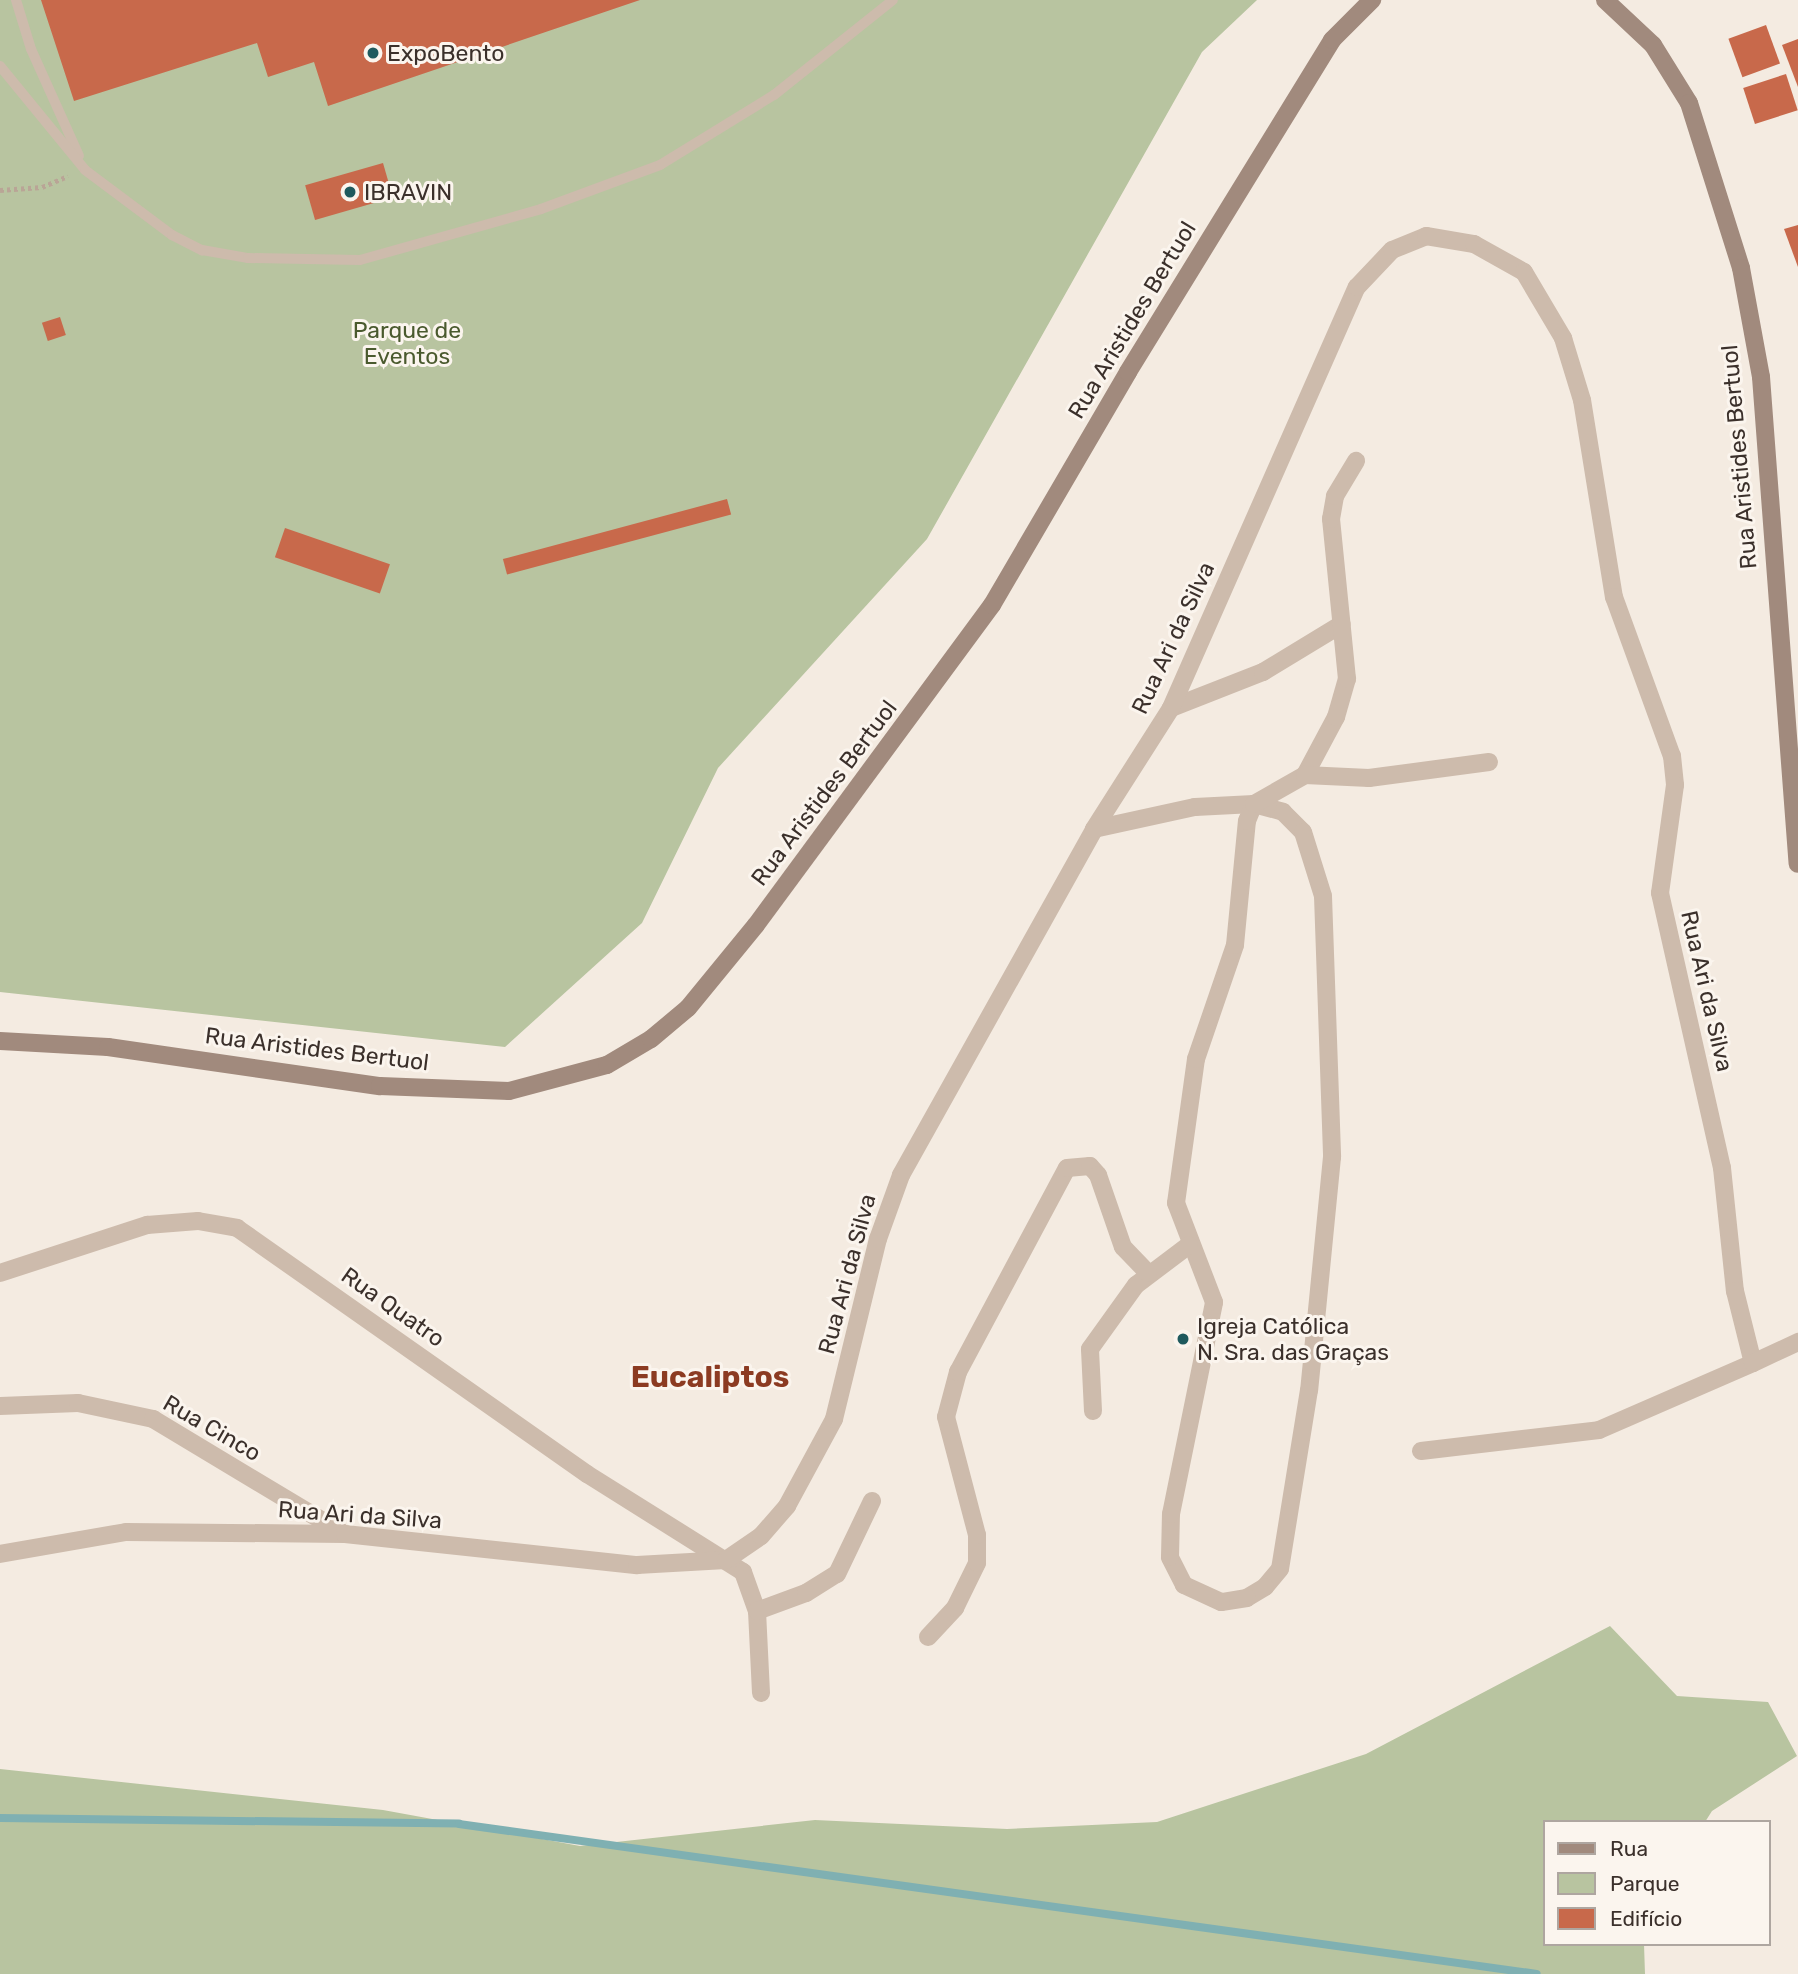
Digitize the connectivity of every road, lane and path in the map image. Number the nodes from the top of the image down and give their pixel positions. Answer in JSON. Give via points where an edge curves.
{"nodes":[{"id":1,"x":16,"y":0,"type":"edge"},
{"id":2,"x":893,"y":0,"type":"edge"},
{"id":3,"x":1372,"y":0,"type":"edge"},
{"id":4,"x":1605,"y":0,"type":"edge"},
{"id":5,"x":0,"y":66,"type":"edge"},
{"id":6,"x":11,"y":81,"type":"junction"},
{"id":7,"x":0,"y":88,"type":"edge"},
{"id":8,"x":86,"y":170,"type":"junction"},
{"id":9,"x":0,"y":190,"type":"edge"},
{"id":10,"x":1356,"y":461,"type":"dead end"},
{"id":11,"x":1342,"y":624,"type":"junction"},
{"id":12,"x":1171,"y":708,"type":"junction"},
{"id":13,"x":1489,"y":762,"type":"dead end"},
{"id":14,"x":1305,"y":775,"type":"junction"},
{"id":15,"x":1254,"y":804,"type":"junction"},
{"id":16,"x":1094,"y":829,"type":"junction"},
{"id":17,"x":1798,"y":864,"type":"edge"},
{"id":18,"x":0,"y":1041,"type":"edge"},
{"id":19,"x":1189,"y":1245,"type":"junction"},
{"id":20,"x":0,"y":1273,"type":"edge"},
{"id":21,"x":1148,"y":1273,"type":"junction"},
{"id":22,"x":1798,"y":1342,"type":"edge"},
{"id":23,"x":1753,"y":1363,"type":"junction"},
{"id":24,"x":0,"y":1406,"type":"edge"},
{"id":25,"x":1093,"y":1411,"type":"dead end"},
{"id":26,"x":1421,"y":1451,"type":"dead end"},
{"id":27,"x":872,"y":1501,"type":"dead end"},
{"id":28,"x":345,"y":1534,"type":"junction"},
{"id":29,"x":0,"y":1554,"type":"edge"},
{"id":30,"x":726,"y":1560,"type":"junction"},
{"id":31,"x":757,"y":1611,"type":"junction"},
{"id":32,"x":928,"y":1637,"type":"dead end"},
{"id":33,"x":761,"y":1693,"type":"dead end"}],
"edges":[{"from":1,"to":8,"type":"lane","via":[[31,49]]},
{"from":2,"to":8,"type":"lane","via":[[774,95],[660,165],[384,257],[294,261],[202,250],[128,205]]},
{"from":3,"to":18,"type":"main road","name":"Rua Aristides Bertuol","via":[[1332,40],[1128,372],[992,605],[756,925],[688,1007],[651,1039],[607,1065],[509,1091],[380,1086],[108,1046]]},
{"from":4,"to":17,"type":"main road","name":"Rua Aristides Bertuol","via":[[1653,45],[1689,103],[1741,268],[1761,377]]},
{"from":5,"to":6,"type":"lane"},
{"from":6,"to":7,"type":"lane"},
{"from":6,"to":8,"type":"lane"},
{"from":8,"to":9,"type":"path","via":[[42,187]]},
{"from":10,"to":11,"type":"street","via":[[1335,496],[1331,519]]},
{"from":11,"to":12,"type":"street","via":[[1263,672]]},
{"from":11,"to":14,"type":"street","via":[[1346,679],[1336,717]]},
{"from":12,"to":16,"type":"street","name":"Rua Ari da Silva"},
{"from":12,"to":23,"type":"street","name":"Rua Ari da Silva","via":[[1357,287],[1392,250],[1426,236],[1475,244],[1524,272],[1563,338],[1582,400],[1614,597],[1672,756],[1675,785],[1660,893],[1722,1168],[1735,1291]]},
{"from":13,"to":14,"type":"street","via":[[1369,778]]},
{"from":14,"to":15,"type":"street"},
{"from":15,"to":16,"type":"street","via":[[1195,807]]},
{"from":15,"to":19,"type":"street","via":[[1240,869],[1235,945],[1196,1059],[1181,1140],[1176,1203]]},
{"from":15,"to":19,"type":"street","via":[[1283,812],[1303,832],[1315,858],[1325,939],[1332,1157],[1309,1390],[1287,1545],[1280,1569],[1265,1587],[1221,1602],[1184,1585],[1170,1557],[1171,1514],[1214,1302]]},
{"from":16,"to":30,"type":"street","name":"Rua Ari da Silva","via":[[901,1175],[878,1239],[834,1419],[787,1506],[761,1536]]},
{"from":19,"to":21,"type":"street"},
{"from":20,"to":30,"type":"street","name":"Rua Quatro","via":[[147,1225],[198,1221],[237,1228],[587,1474]]},
{"from":21,"to":25,"type":"street","via":[[1090,1349]]},
{"from":21,"to":32,"type":"street","via":[[1123,1247],[1098,1175],[1090,1166],[1067,1168],[958,1372],[946,1417],[977,1535],[977,1563],[955,1608]]},
{"from":22,"to":23,"type":"street"},
{"from":23,"to":26,"type":"street","via":[[1600,1430]]},
{"from":24,"to":28,"type":"street","name":"Rua Cinco","via":[[78,1403],[153,1419]]},
{"from":27,"to":31,"type":"street","via":[[837,1574],[806,1593]]},
{"from":28,"to":29,"type":"street","name":"Rua Ari da Silva","via":[[126,1532]]},
{"from":28,"to":30,"type":"street","name":"Rua Ari da Silva","via":[[637,1565]]},
{"from":30,"to":31,"type":"street","name":"Rua Quatro","via":[[750,1581]]},
{"from":31,"to":33,"type":"street","name":"Rua Quatro"}]}
